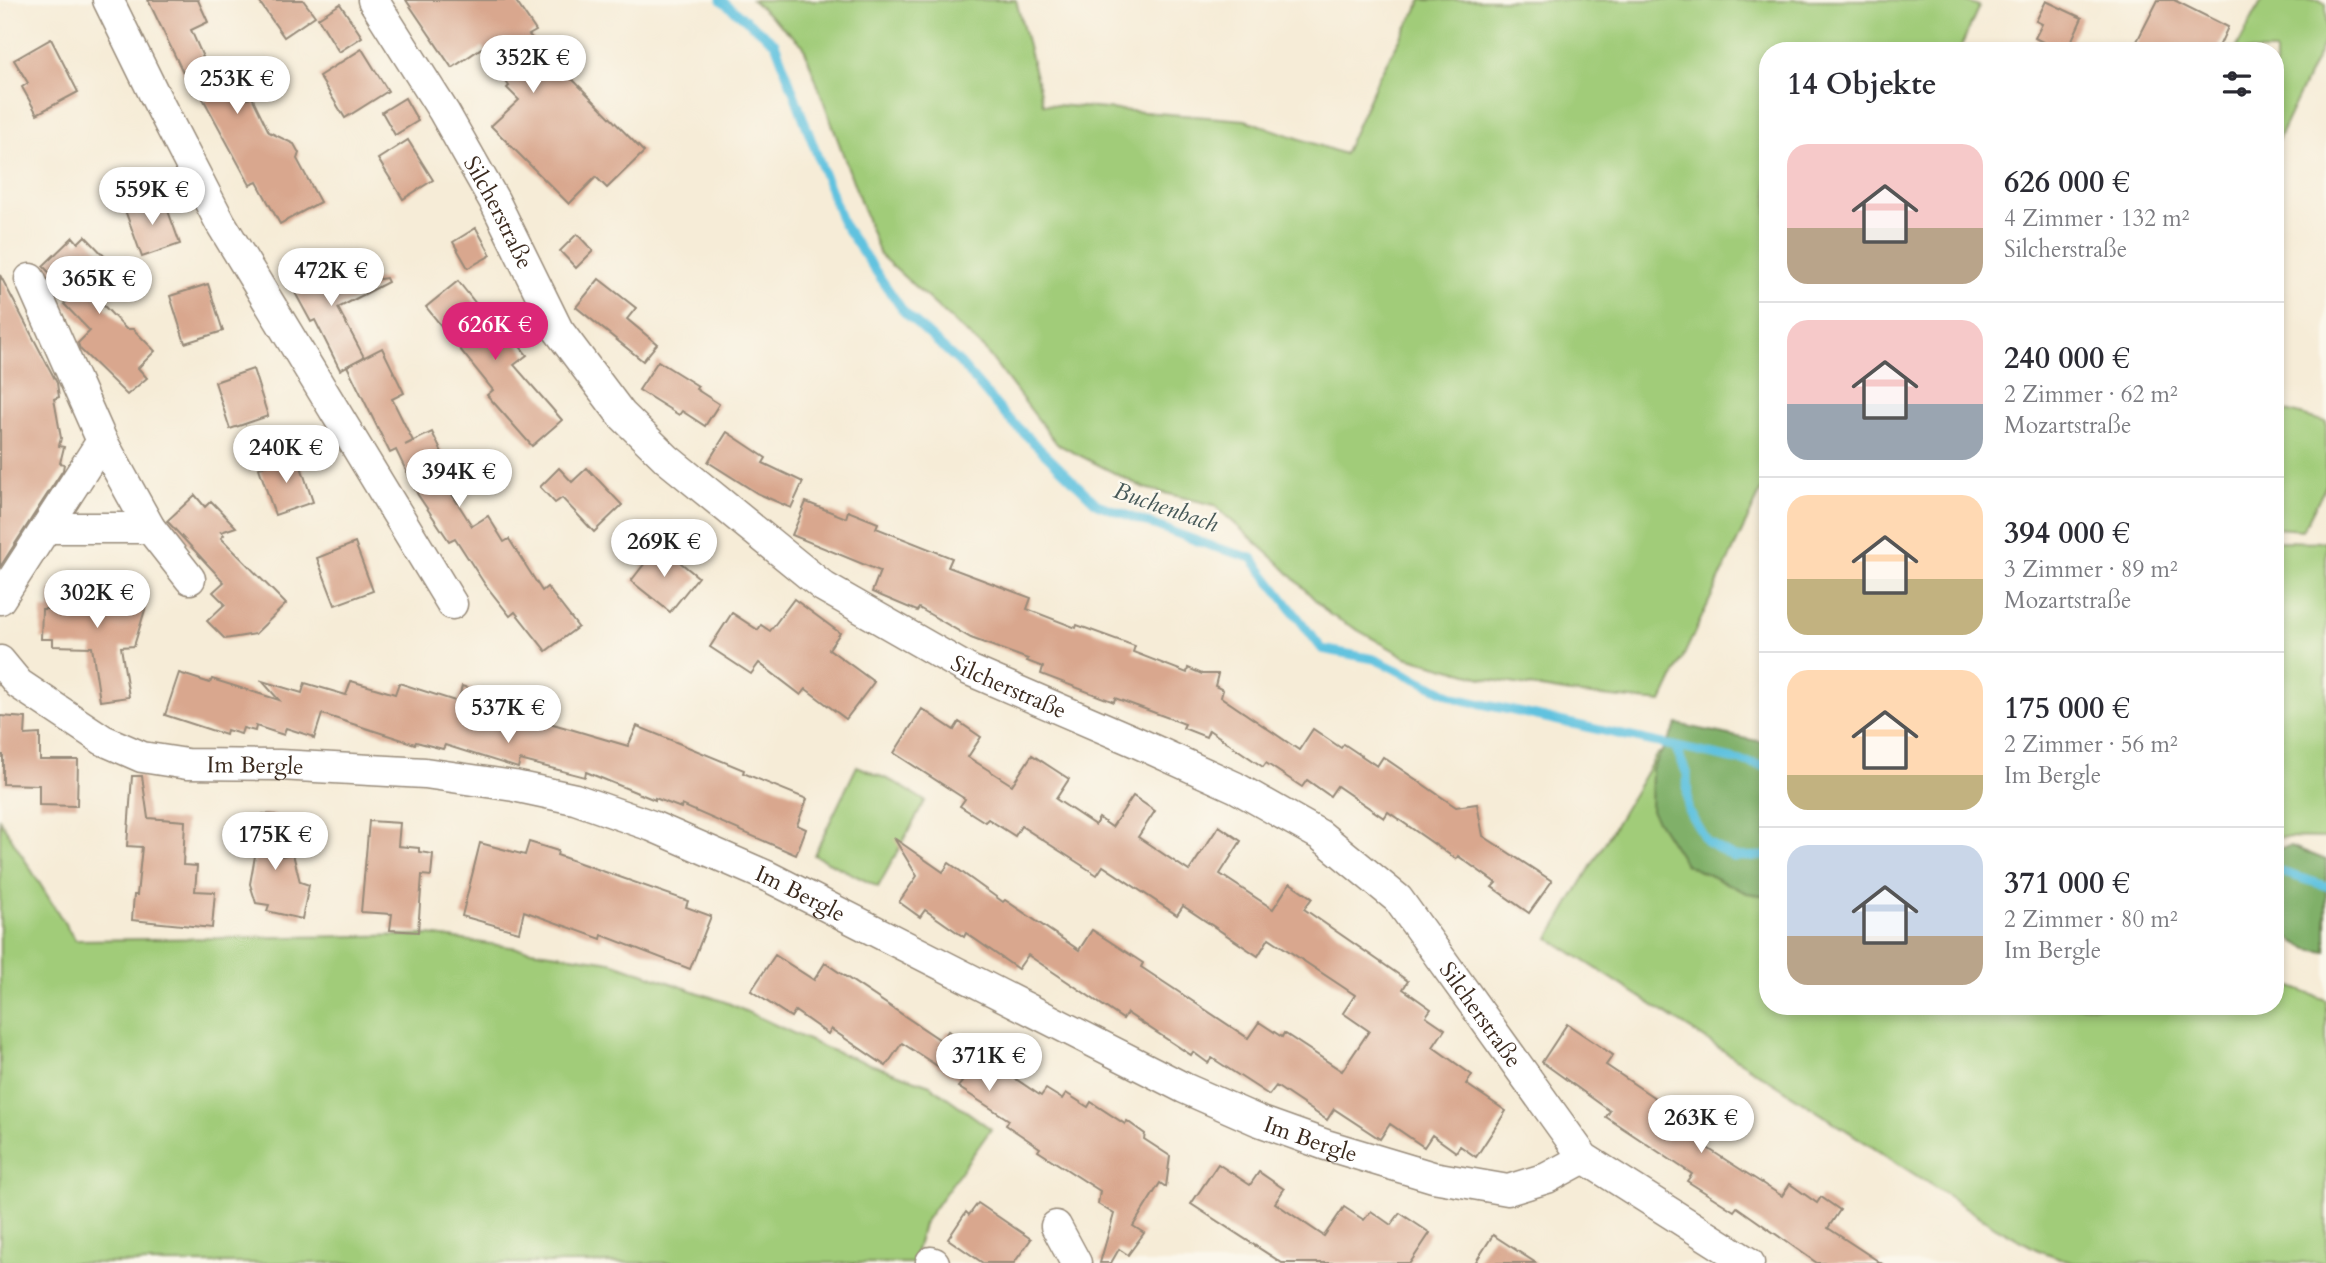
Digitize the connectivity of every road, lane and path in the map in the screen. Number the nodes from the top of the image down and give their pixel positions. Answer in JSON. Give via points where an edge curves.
{"nodes":[{"id":1,"x":108,"y":0,"type":"edge"},
{"id":2,"x":373,"y":0,"type":"edge"},
{"id":3,"x":30,"y":279,"type":"dead end"},
{"id":4,"x":102,"y":441,"type":"junction"},
{"id":5,"x":150,"y":527,"type":"junction"},
{"id":6,"x":47,"y":528,"type":"junction"},
{"id":7,"x":190,"y":579,"type":"dead end"},
{"id":8,"x":0,"y":599,"type":"edge"},
{"id":9,"x":452,"y":604,"type":"dead end"},
{"id":10,"x":0,"y":661,"type":"edge"},
{"id":11,"x":1584,"y":1158,"type":"junction"},
{"id":12,"x":1056,"y":1226,"type":"dead end"},
{"id":13,"x":1076,"y":1263,"type":"edge"},
{"id":14,"x":1749,"y":1263,"type":"edge"}],
"edges":[{"from":1,"to":9,"type":"street","via":[[220,222]]},
{"from":2,"to":11,"type":"street","name":"Silcherstraße","via":[[457,134],[558,330],[621,414],[667,459],[824,587],[969,670],[1222,781],[1320,835],[1398,900]]},
{"from":3,"to":4,"type":"street"},
{"from":4,"to":5,"type":"street"},
{"from":4,"to":6,"type":"street"},
{"from":5,"to":6,"type":"street"},
{"from":5,"to":7,"type":"street"},
{"from":6,"to":8,"type":"street"},
{"from":10,"to":11,"type":"street","name":"Im Bergle","via":[[19,684],[103,740],[142,757],[187,764],[425,773],[575,799],[652,826],[769,877],[1184,1088],[1326,1145],[1433,1177],[1508,1190],[1548,1178]]},
{"from":11,"to":14,"type":"street","name":"Silcherstraße"},
{"from":12,"to":13,"type":"street"}]}
